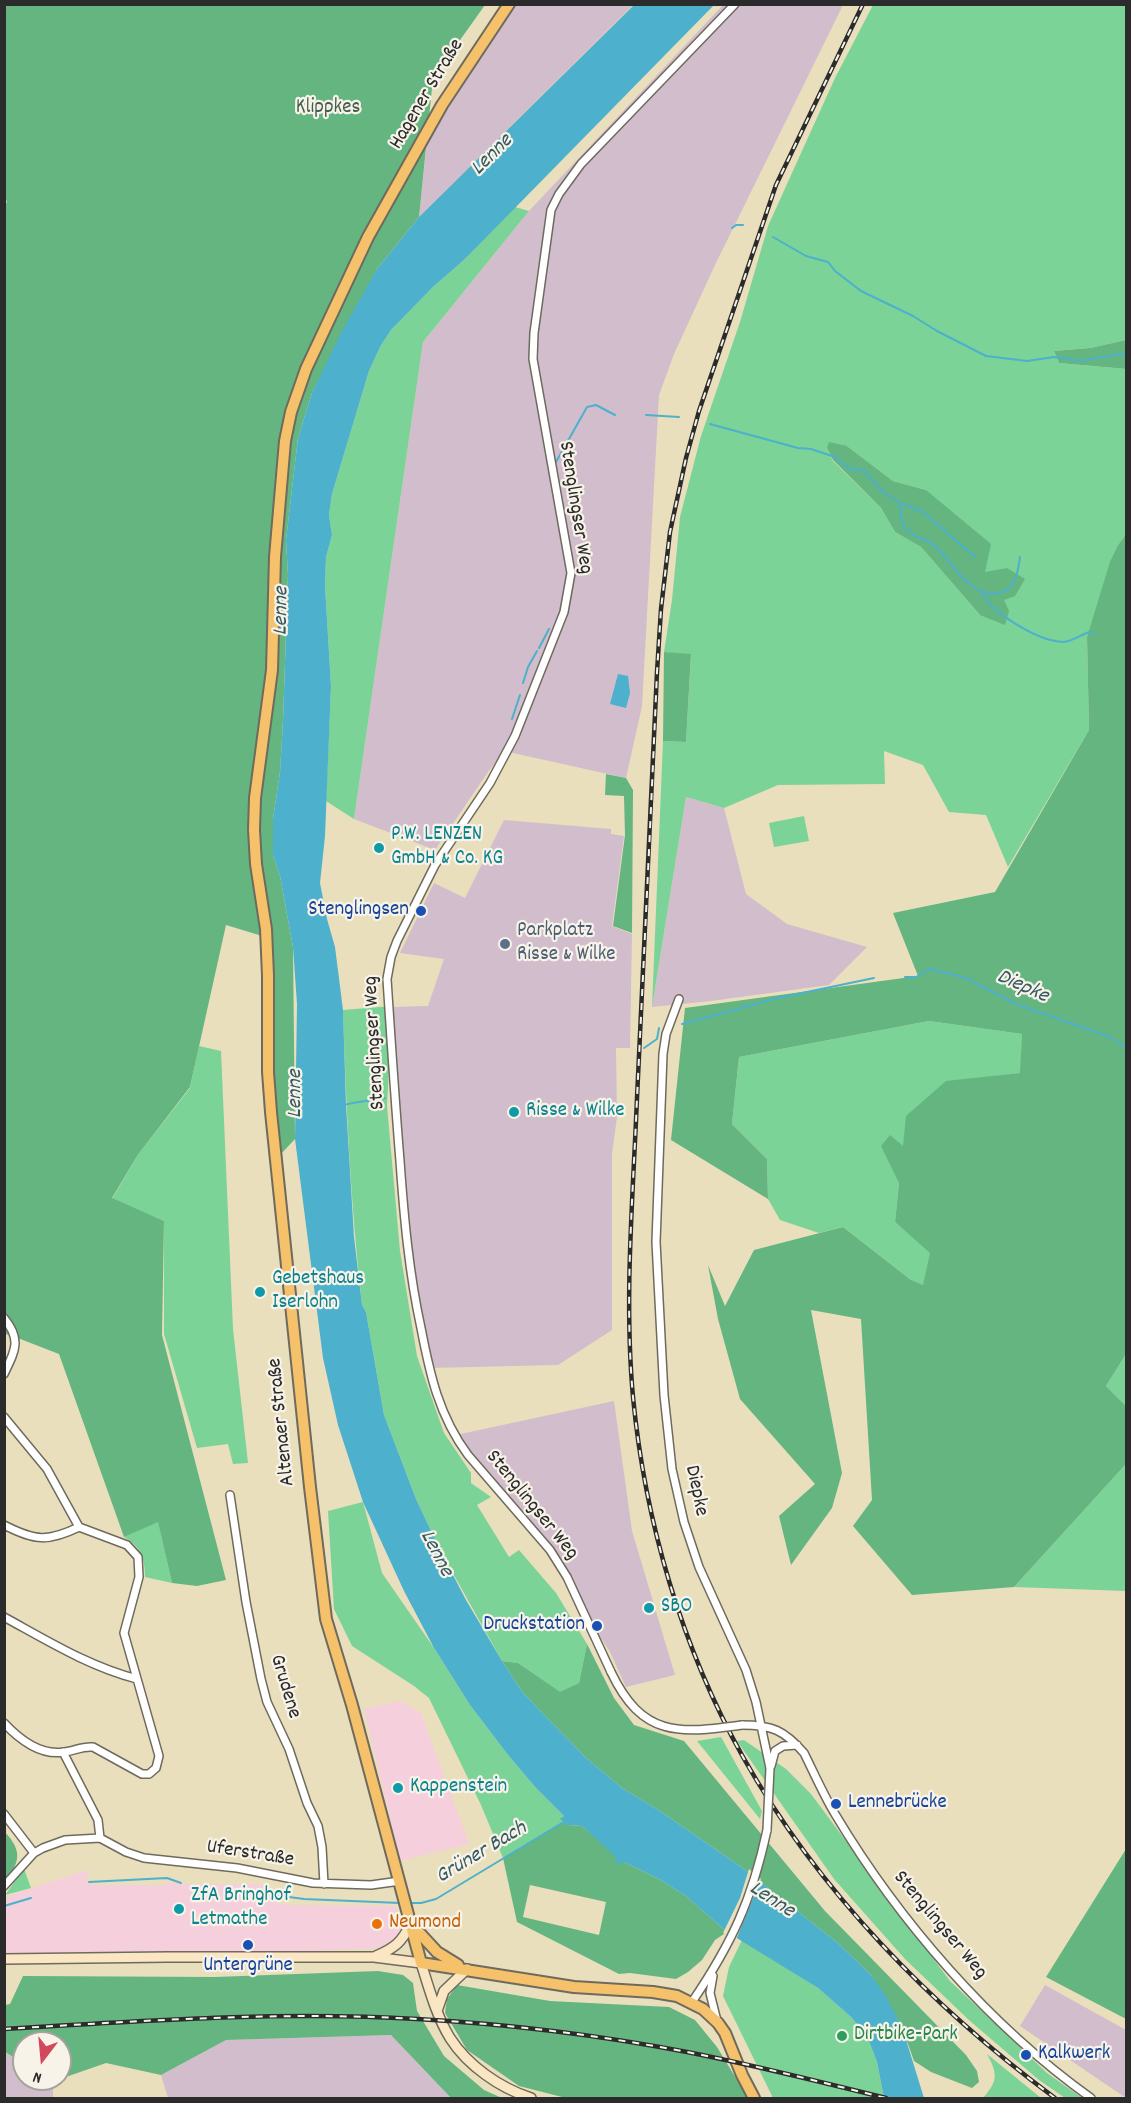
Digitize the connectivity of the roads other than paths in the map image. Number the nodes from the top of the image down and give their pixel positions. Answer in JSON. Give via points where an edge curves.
{"nodes":[{"id":1,"x":509,"y":4,"type":"edge"},
{"id":2,"x":735,"y":4,"type":"edge"},
{"id":3,"x":256,"y":864,"type":"joint"},
{"id":4,"x":679,"y":999,"type":"dead end"},
{"id":5,"x":4,"y":1318,"type":"edge"},
{"id":6,"x":4,"y":1374,"type":"edge"},
{"id":7,"x":4,"y":1417,"type":"edge"},
{"id":8,"x":230,"y":1495,"type":"dead end"},
{"id":9,"x":4,"y":1525,"type":"edge"},
{"id":10,"x":79,"y":1527,"type":"junction"},
{"id":11,"x":4,"y":1617,"type":"edge"},
{"id":12,"x":137,"y":1679,"type":"junction"},
{"id":13,"x":4,"y":1723,"type":"edge"},
{"id":14,"x":761,"y":1725,"type":"junction"},
{"id":15,"x":797,"y":1745,"type":"junction"},
{"id":16,"x":63,"y":1752,"type":"junction"},
{"id":17,"x":770,"y":1768,"type":"junction"},
{"id":18,"x":4,"y":1814,"type":"edge"},
{"id":19,"x":100,"y":1838,"type":"junction"},
{"id":20,"x":34,"y":1853,"type":"junction"},
{"id":21,"x":400,"y":1881,"type":"junction"},
{"id":22,"x":324,"y":1884,"type":"junction"},
{"id":23,"x":4,"y":1886,"type":"edge"},
{"id":24,"x":411,"y":1923,"type":"junction"},
{"id":25,"x":374,"y":1957,"type":"junction"},
{"id":26,"x":4,"y":1959,"type":"edge"},
{"id":27,"x":422,"y":1963,"type":"junction"},
{"id":28,"x":715,"y":1968,"type":"junction"},
{"id":29,"x":466,"y":1969,"type":"junction"},
{"id":30,"x":692,"y":2002,"type":"junction"},
{"id":31,"x":437,"y":2011,"type":"junction"},
{"id":32,"x":718,"y":2023,"type":"junction"},
{"id":33,"x":531,"y":2098,"type":"edge"},
{"id":34,"x":754,"y":2098,"type":"edge"},
{"id":35,"x":1091,"y":2098,"type":"edge"}],
"edges":[{"from":1,"to":3,"type":"main road","name":"Hagener Straße","via":[[442,105],[384,208],[306,369],[291,412],[275,557],[272,670],[255,798]]},
{"from":2,"to":14,"type":"street","name":"Stenglingser Weg","bridge":true,"via":[[581,164],[551,210],[533,359],[571,573],[569,591],[515,736],[490,783],[435,866],[397,941],[387,979],[405,1235],[427,1361],[442,1411],[468,1455],[550,1550],[632,1707],[646,1718],[685,1730]]},
{"from":3,"to":21,"type":"main road","name":"Altenaer Straße","via":[[267,953],[271,1112],[326,1619]]},
{"from":4,"to":14,"type":"street","name":"Diepke","via":[[664,1048],[656,1242],[672,1469],[699,1567],[746,1670]]},
{"from":5,"to":6,"type":"street","via":[[16,1341]]},
{"from":7,"to":10,"type":"street","via":[[48,1469]]},
{"from":8,"to":22,"type":"street","name":"Grudene","via":[[261,1679],[318,1826]]},
{"from":9,"to":10,"type":"street","via":[[41,1538],[52,1538]]},
{"from":10,"to":12,"type":"street","via":[[127,1545],[138,1557],[139,1577],[124,1632]]},
{"from":11,"to":12,"type":"street","via":[[80,1659]]},
{"from":12,"to":16,"type":"street","via":[[159,1755],[150,1774],[139,1773],[93,1747]]},
{"from":13,"to":16,"type":"street","via":[[31,1745]]},
{"from":14,"to":15,"type":"street","name":"Stenglingser Weg","via":[[785,1734]]},
{"from":14,"to":17,"type":"street","name":"Diepke"},
{"from":15,"to":17,"type":"street","via":[[775,1751]]},
{"from":15,"to":35,"type":"street","name":"Stenglingser Weg","via":[[886,1892],[934,1951],[1004,2025]]},
{"from":16,"to":19,"type":"street","via":[[98,1820]]},
{"from":17,"to":28,"type":"street","name":"Diepke","bridge":true,"via":[[762,1856],[749,1898]]},
{"from":18,"to":20,"type":"street"},
{"from":19,"to":20,"type":"street","via":[[57,1842]]},
{"from":19,"to":22,"type":"street","name":"Uferstraße","via":[[144,1857]]},
{"from":20,"to":23,"type":"street"},
{"from":21,"to":22,"type":"street","name":"Uferstraße"},
{"from":21,"to":24,"type":"main road","name":"Altenaer Straße"},
{"from":24,"to":25,"type":"main road","via":[[394,1948]]},
{"from":24,"to":27,"type":"main road","name":"Altenaer Straße"},
{"from":24,"to":29,"type":"main road","via":[[437,1952]]},
{"from":25,"to":26,"type":"main road"},
{"from":25,"to":27,"type":"main road"},
{"from":27,"to":29,"type":"main road"},
{"from":27,"to":31,"type":"main road"},
{"from":28,"to":30,"type":"street","name":"Diepke"},
{"from":28,"to":32,"type":"street","name":"Diepke","via":[[710,1993]]},
{"from":29,"to":30,"type":"main road","via":[[574,1987],[653,1992]]},
{"from":29,"to":31,"type":"main road","via":[[444,1992]]},
{"from":30,"to":32,"type":"main road"},
{"from":31,"to":33,"type":"main road","via":[[450,2038],[494,2082]]},
{"from":32,"to":34,"type":"main road"}]}
